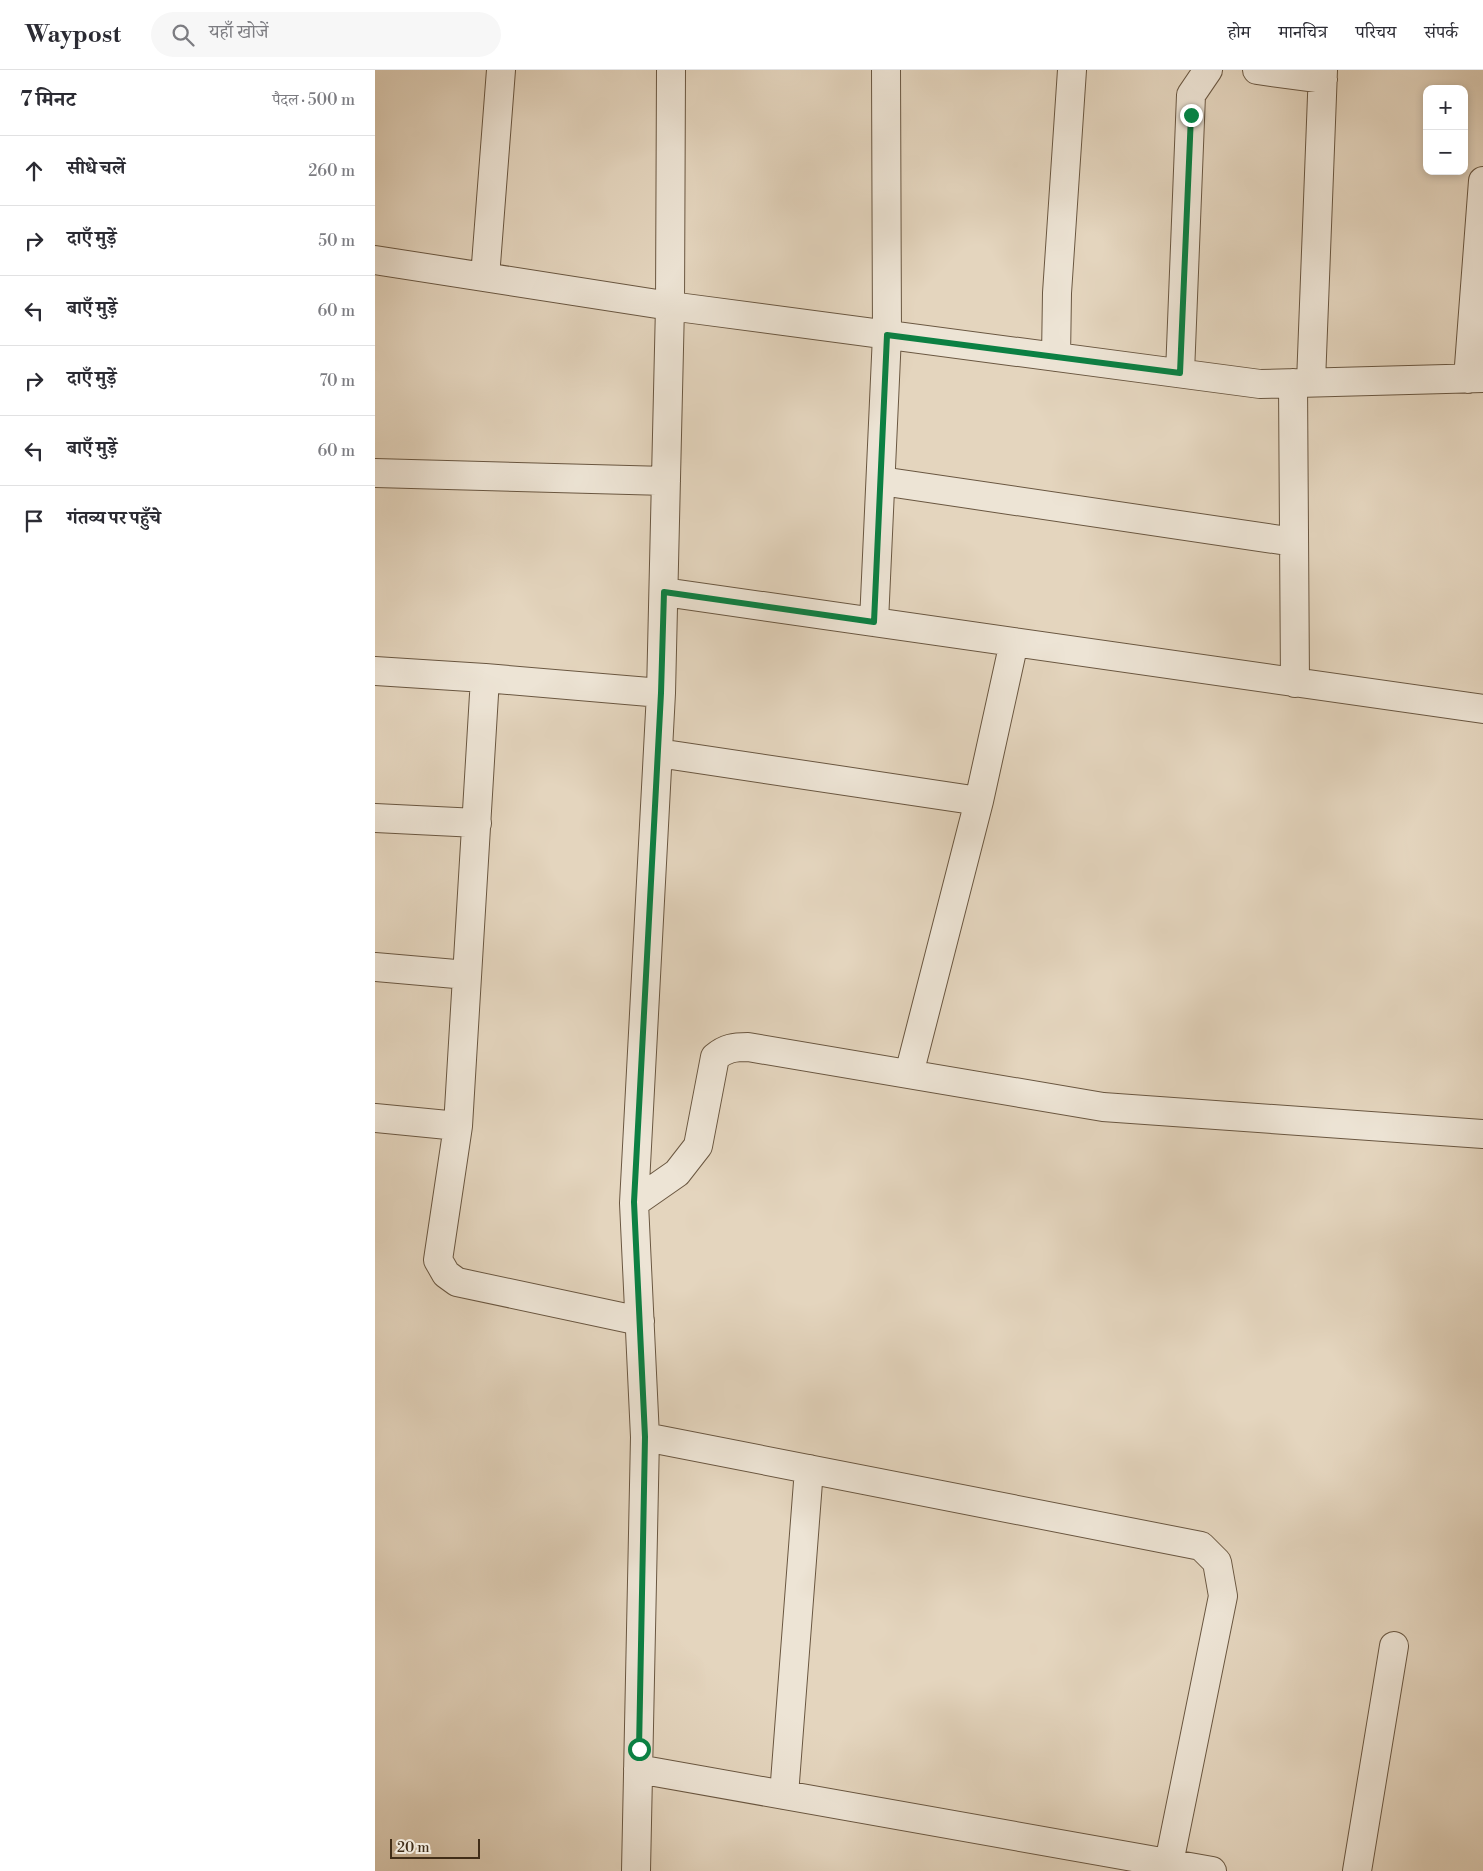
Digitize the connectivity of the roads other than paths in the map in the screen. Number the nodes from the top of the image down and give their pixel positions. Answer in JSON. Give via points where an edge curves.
{"nodes":[{"id":1,"x":501,"y":70,"type":"edge"},
{"id":2,"x":671,"y":70,"type":"edge"},
{"id":3,"x":886,"y":70,"type":"edge"},
{"id":4,"x":1072,"y":70,"type":"edge"},
{"id":5,"x":1208,"y":70,"type":"edge"},
{"id":6,"x":1257,"y":70,"type":"edge"},
{"id":7,"x":1323,"y":74,"type":"edge"},
{"id":8,"x":1483,"y":181,"type":"edge"},
{"id":9,"x":375,"y":260,"type":"edge"},
{"id":10,"x":485,"y":277,"type":"junction"},
{"id":11,"x":670,"y":306,"type":"junction"},
{"id":12,"x":887,"y":335,"type":"junction"},
{"id":13,"x":1056,"y":357,"type":"junction"},
{"id":14,"x":1180,"y":373,"type":"junction"},
{"id":15,"x":1476,"y":378,"type":"edge"},
{"id":16,"x":1302,"y":383,"type":"junction"},
{"id":17,"x":375,"y":474,"type":"edge"},
{"id":18,"x":666,"y":481,"type":"junction"},
{"id":19,"x":881,"y":481,"type":"junction"},
{"id":20,"x":1294,"y":542,"type":"junction"},
{"id":21,"x":664,"y":592,"type":"junction"},
{"id":22,"x":874,"y":622,"type":"junction"},
{"id":23,"x":1013,"y":642,"type":"junction"},
{"id":24,"x":375,"y":671,"type":"edge"},
{"id":25,"x":485,"y":678,"type":"junction"},
{"id":26,"x":1295,"y":683,"type":"junction"},
{"id":27,"x":661,"y":693,"type":"junction"},
{"id":28,"x":1483,"y":709,"type":"edge"},
{"id":29,"x":658,"y":753,"type":"junction"},
{"id":30,"x":979,"y":801,"type":"junction"},
{"id":31,"x":375,"y":818,"type":"edge"},
{"id":32,"x":477,"y":823,"type":"junction"},
{"id":33,"x":375,"y":967,"type":"edge"},
{"id":34,"x":467,"y":975,"type":"junction"},
{"id":35,"x":909,"y":1074,"type":"junction"},
{"id":36,"x":375,"y":1118,"type":"edge"},
{"id":37,"x":458,"y":1126,"type":"junction"},
{"id":38,"x":1483,"y":1134,"type":"edge"},
{"id":39,"x":634,"y":1202,"type":"junction"},
{"id":40,"x":639,"y":1321,"type":"junction"},
{"id":41,"x":645,"y":1437,"type":"junction"},
{"id":42,"x":809,"y":1469,"type":"junction"},
{"id":43,"x":1394,"y":1646,"type":"dead end"},
{"id":44,"x":638,"y":1769,"type":"junction"},
{"id":45,"x":784,"y":1795,"type":"junction"},
{"id":46,"x":1169,"y":1863,"type":"junction"},
{"id":47,"x":636,"y":1871,"type":"edge"},
{"id":48,"x":1212,"y":1871,"type":"edge"},
{"id":49,"x":1357,"y":1871,"type":"edge"}],
"edges":[{"from":1,"to":10,"type":"street"},
{"from":2,"to":11,"type":"street"},
{"from":3,"to":12,"type":"street"},
{"from":4,"to":13,"type":"street","via":[[1057,294]]},
{"from":5,"to":14,"type":"street","via":[[1191,95]]},
{"from":6,"to":7,"type":"street"},
{"from":7,"to":16,"type":"street"},
{"from":8,"to":15,"type":"street"},
{"from":9,"to":10,"type":"street"},
{"from":10,"to":11,"type":"street"},
{"from":11,"to":12,"type":"street"},
{"from":11,"to":18,"type":"street"},
{"from":12,"to":13,"type":"street"},
{"from":12,"to":19,"type":"street"},
{"from":13,"to":14,"type":"street"},
{"from":14,"to":16,"type":"street","via":[[1260,384]]},
{"from":15,"to":16,"type":"street"},
{"from":16,"to":20,"type":"street"},
{"from":17,"to":18,"type":"street"},
{"from":18,"to":21,"type":"street"},
{"from":19,"to":20,"type":"street"},
{"from":19,"to":22,"type":"street"},
{"from":20,"to":26,"type":"street"},
{"from":21,"to":22,"type":"street"},
{"from":21,"to":27,"type":"street"},
{"from":22,"to":23,"type":"street"},
{"from":23,"to":26,"type":"street"},
{"from":23,"to":30,"type":"street"},
{"from":24,"to":25,"type":"street"},
{"from":25,"to":27,"type":"street"},
{"from":25,"to":32,"type":"street"},
{"from":26,"to":28,"type":"street"},
{"from":27,"to":29,"type":"street"},
{"from":29,"to":30,"type":"street"},
{"from":29,"to":39,"type":"street"},
{"from":30,"to":35,"type":"street"},
{"from":31,"to":32,"type":"street"},
{"from":32,"to":34,"type":"street"},
{"from":33,"to":34,"type":"street"},
{"from":34,"to":37,"type":"street"},
{"from":35,"to":38,"type":"street","via":[[1103,1107]]},
{"from":35,"to":39,"type":"street","via":[[748,1047],[724,1050],[715,1057],[698,1146],[677,1173]]},
{"from":36,"to":37,"type":"street"},
{"from":37,"to":40,"type":"street","via":[[438,1260],[446,1274],[457,1282]]},
{"from":39,"to":40,"type":"street"},
{"from":40,"to":41,"type":"street"},
{"from":41,"to":42,"type":"street"},
{"from":41,"to":44,"type":"street"},
{"from":42,"to":45,"type":"street"},
{"from":42,"to":46,"type":"street","via":[[1201,1546],[1217,1562],[1223,1596]]},
{"from":43,"to":49,"type":"street"},
{"from":44,"to":45,"type":"street"},
{"from":44,"to":47,"type":"street"},
{"from":45,"to":46,"type":"street"},
{"from":46,"to":48,"type":"street"}]}
